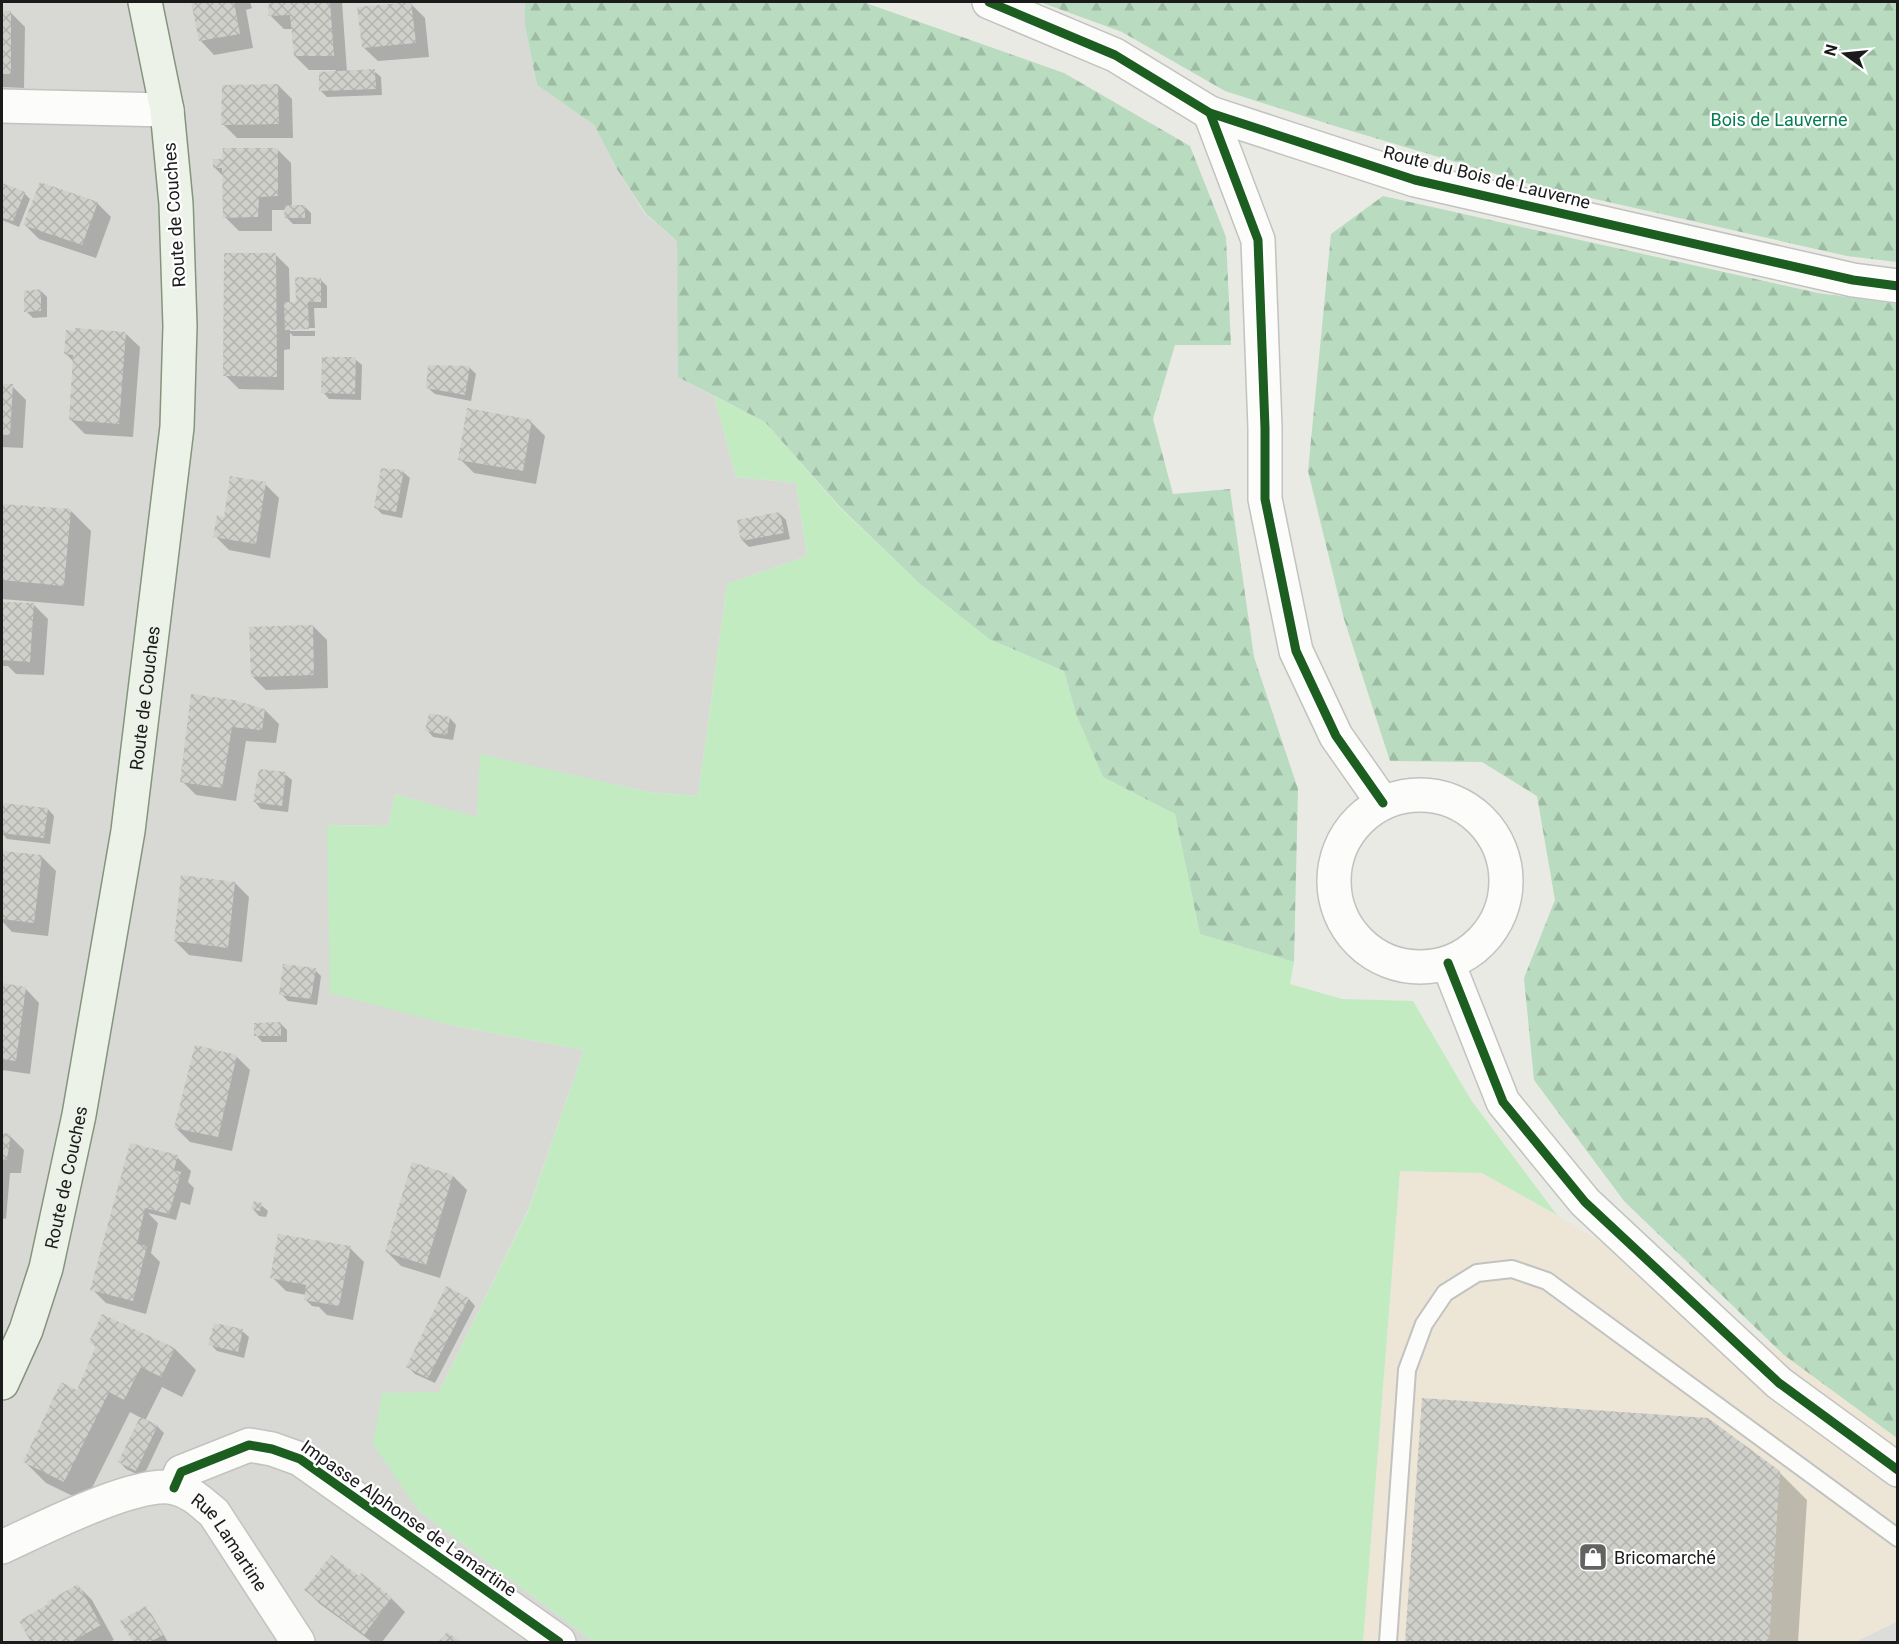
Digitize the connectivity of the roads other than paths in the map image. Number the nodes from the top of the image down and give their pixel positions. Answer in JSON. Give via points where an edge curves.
{"nodes":[{"id":1,"x":145,"y":2,"type":"edge"},
{"id":2,"x":989,"y":2,"type":"edge"},
{"id":3,"x":2,"y":106,"type":"edge"},
{"id":4,"x":166,"y":110,"type":"junction"},
{"id":5,"x":1210,"y":114,"type":"junction"},
{"id":6,"x":1898,"y":286,"type":"edge"},
{"id":7,"x":1383,"y":803,"type":"junction"},
{"id":8,"x":1448,"y":963,"type":"junction"},
{"id":9,"x":2,"y":1383,"type":"edge"},
{"id":10,"x":1898,"y":1470,"type":"edge"},
{"id":11,"x":174,"y":1488,"type":"junction"},
{"id":12,"x":1898,"y":1538,"type":"edge"},
{"id":13,"x":2,"y":1547,"type":"edge"},
{"id":14,"x":298,"y":1642,"type":"edge"},
{"id":15,"x":559,"y":1642,"type":"edge"},
{"id":16,"x":1388,"y":1642,"type":"edge"}],
"edges":[{"from":1,"to":4,"type":"main road","name":"Route de Couches"},
{"from":2,"to":5,"type":"street","name":"Route du Bois de Lauverne","via":[[1115,55]]},
{"from":3,"to":4,"type":"street"},
{"from":4,"to":9,"type":"main road","name":"Route de Couches","via":[[176,204],[180,326],[177,427],[128,831],[79,1115],[46,1268],[26,1330]]},
{"from":5,"to":6,"type":"street","name":"Route du Bois de Lauverne","via":[[1415,180],[1853,280]]},
{"from":5,"to":7,"type":"street","via":[[1258,240],[1265,498],[1296,651],[1336,736]]},
{"from":7,"to":8,"type":"street","via":[[1363,815],[1346,835],[1336,859],[1333,885],[1338,911],[1351,934],[1370,952],[1397,964],[1425,968]]},
{"from":7,"to":8,"type":"street","via":[[1415,794],[1444,798],[1472,811],[1492,833],[1504,861],[1506,891],[1497,920],[1479,944]]},
{"from":8,"to":10,"type":"street","via":[[1503,1102],[1585,1202],[1779,1383]]},
{"from":11,"to":13,"type":"street","name":"Rue Lamartine","via":[[146,1488],[110,1500]]},
{"from":11,"to":14,"type":"street","name":"Rue Lamartine","via":[[197,1498],[214,1513]]},
{"from":11,"to":15,"type":"street","name":"Impasse Alphonse de Lamartine","via":[[181,1472],[249,1445],[300,1459]]},
{"from":12,"to":16,"type":"lane","via":[[1547,1281],[1512,1269],[1477,1273],[1445,1293],[1424,1324],[1407,1370]]}]}
